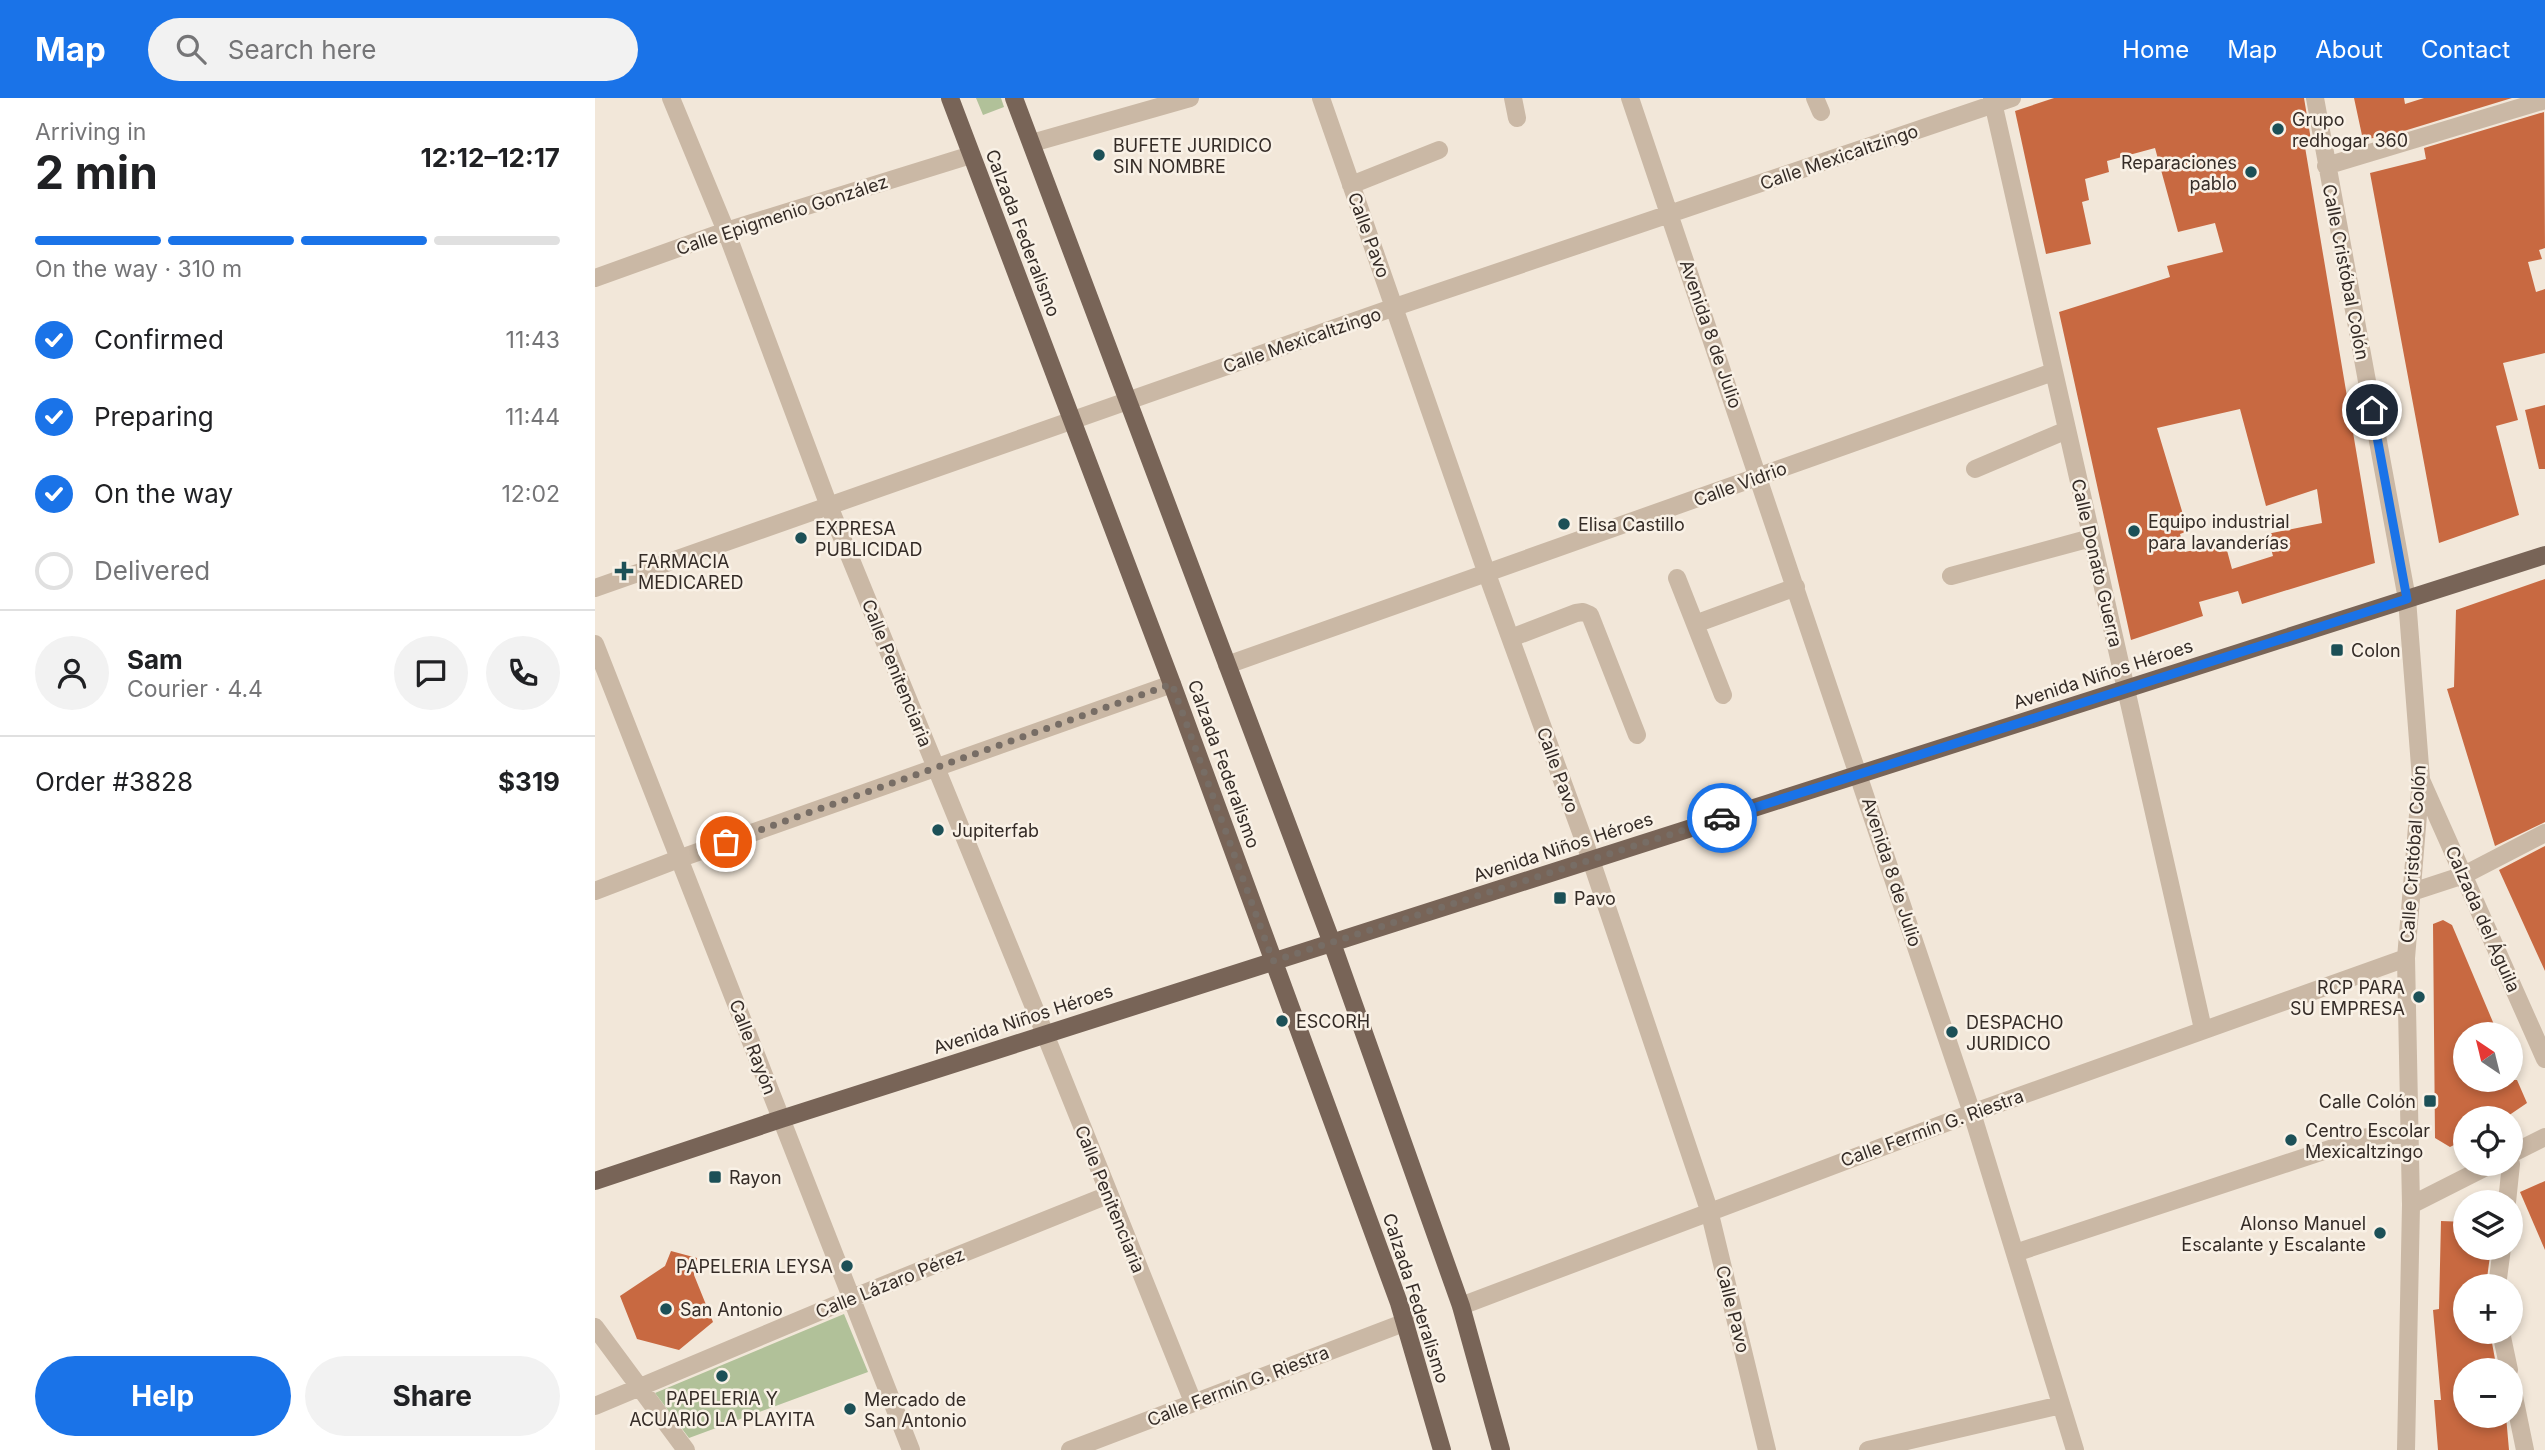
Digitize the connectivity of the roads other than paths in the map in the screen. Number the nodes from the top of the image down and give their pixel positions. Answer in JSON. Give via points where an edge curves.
{"nodes":[{"id":1,"x":671,"y":98,"type":"edge"},
{"id":2,"x":950,"y":98,"type":"edge"},
{"id":3,"x":1014,"y":98,"type":"edge"},
{"id":4,"x":1190,"y":98,"type":"edge"},
{"id":5,"x":1321,"y":98,"type":"edge"},
{"id":6,"x":1513,"y":98,"type":"edge"},
{"id":7,"x":1630,"y":98,"type":"edge"},
{"id":8,"x":2012,"y":98,"type":"edge"},
{"id":9,"x":2315,"y":98,"type":"edge"},
{"id":10,"x":2545,"y":100,"type":"edge"},
{"id":11,"x":1993,"y":101,"type":"edge"},
{"id":12,"x":1517,"y":118,"type":"dead end"},
{"id":13,"x":1031,"y":143,"type":"junction"},
{"id":14,"x":1439,"y":150,"type":"dead end"},
{"id":15,"x":971,"y":155,"type":"junction"},
{"id":16,"x":2326,"y":166,"type":"junction"},
{"id":17,"x":1351,"y":185,"type":"junction"},
{"id":18,"x":1671,"y":214,"type":"junction"},
{"id":19,"x":726,"y":231,"type":"junction"},
{"id":20,"x":595,"y":278,"type":"edge"},
{"id":21,"x":1395,"y":307,"type":"junction"},
{"id":22,"x":2053,"y":372,"type":"junction"},
{"id":23,"x":1128,"y":400,"type":"junction"},
{"id":24,"x":1072,"y":421,"type":"junction"},
{"id":25,"x":2067,"y":430,"type":"junction"},
{"id":26,"x":1975,"y":469,"type":"dead end"},
{"id":27,"x":1759,"y":478,"type":"junction"},
{"id":28,"x":829,"y":506,"type":"junction"},
{"id":29,"x":2091,"y":538,"type":"junction"},
{"id":30,"x":2545,"y":555,"type":"edge"},
{"id":31,"x":1487,"y":574,"type":"junction"},
{"id":32,"x":1951,"y":576,"type":"dead end"},
{"id":33,"x":1677,"y":578,"type":"dead end"},
{"id":34,"x":1795,"y":587,"type":"junction"},
{"id":35,"x":595,"y":588,"type":"edge"},
{"id":36,"x":2407,"y":599,"type":"junction"},
{"id":37,"x":1695,"y":624,"type":"junction"},
{"id":38,"x":1511,"y":638,"type":"junction"},
{"id":39,"x":595,"y":644,"type":"edge"},
{"id":40,"x":1227,"y":665,"type":"junction"},
{"id":41,"x":1172,"y":684,"type":"junction"},
{"id":42,"x":2126,"y":689,"type":"junction"},
{"id":43,"x":1723,"y":695,"type":"dead end"},
{"id":44,"x":1637,"y":735,"type":"dead end"},
{"id":45,"x":936,"y":768,"type":"junction"},
{"id":46,"x":1859,"y":774,"type":"junction"},
{"id":47,"x":2421,"y":779,"type":"junction"},
{"id":48,"x":2545,"y":833,"type":"edge"},
{"id":49,"x":681,"y":858,"type":"junction"},
{"id":50,"x":1591,"y":860,"type":"junction"},
{"id":51,"x":2463,"y":875,"type":"junction"},
{"id":52,"x":595,"y":891,"type":"edge"},
{"id":53,"x":2412,"y":892,"type":"junction"},
{"id":54,"x":1332,"y":943,"type":"junction"},
{"id":55,"x":2406,"y":958,"type":"junction"},
{"id":56,"x":1273,"y":961,"type":"junction"},
{"id":57,"x":2203,"y":1029,"type":"junction"},
{"id":58,"x":1045,"y":1034,"type":"junction"},
{"id":59,"x":2545,"y":1059,"type":"edge"},
{"id":60,"x":1972,"y":1113,"type":"junction"},
{"id":61,"x":781,"y":1119,"type":"junction"},
{"id":62,"x":2410,"y":1135,"type":"junction"},
{"id":63,"x":2545,"y":1137,"type":"edge"},
{"id":64,"x":2523,"y":1152,"type":"edge"},
{"id":65,"x":2469,"y":1176,"type":"edge"},
{"id":66,"x":595,"y":1181,"type":"edge"},
{"id":67,"x":1108,"y":1195,"type":"junction"},
{"id":68,"x":2411,"y":1205,"type":"junction"},
{"id":69,"x":1709,"y":1210,"type":"junction"},
{"id":70,"x":2015,"y":1253,"type":"junction"},
{"id":71,"x":852,"y":1298,"type":"junction"},
{"id":72,"x":1461,"y":1306,"type":"junction"},
{"id":73,"x":1406,"y":1322,"type":"junction"},
{"id":74,"x":595,"y":1327,"type":"edge"},
{"id":75,"x":639,"y":1387,"type":"junction"},
{"id":76,"x":1192,"y":1402,"type":"junction"},
{"id":77,"x":2061,"y":1405,"type":"junction"},
{"id":78,"x":595,"y":1406,"type":"edge"},
{"id":79,"x":2520,"y":1428,"type":"edge"},
{"id":80,"x":686,"y":1450,"type":"edge"},
{"id":81,"x":911,"y":1450,"type":"edge"},
{"id":82,"x":1070,"y":1450,"type":"edge"},
{"id":83,"x":1442,"y":1450,"type":"edge"},
{"id":84,"x":1501,"y":1450,"type":"edge"},
{"id":85,"x":1767,"y":1450,"type":"edge"},
{"id":86,"x":1868,"y":1450,"type":"edge"},
{"id":87,"x":2075,"y":1450,"type":"edge"},
{"id":88,"x":2406,"y":1450,"type":"edge"},
{"id":89,"x":2525,"y":1450,"type":"edge"}],
"edges":[{"from":1,"to":19,"type":"street","name":"Calle Penitenciaria"},
{"from":2,"to":15,"type":"main road","name":"Calzada Federalismo"},
{"from":3,"to":13,"type":"main road","name":"Calzada Federalismo"},
{"from":4,"to":13,"type":"street"},
{"from":5,"to":17,"type":"street","name":"Calle Pavo"},
{"from":6,"to":12,"type":"street"},
{"from":7,"to":18,"type":"street","name":"Avenida 8 de Julio"},
{"from":8,"to":11,"type":"street","name":"Calle Mexicaltzingo"},
{"from":9,"to":16,"type":"street","name":"Calle Cristóbal Colón"},
{"from":10,"to":16,"type":"street"},
{"from":11,"to":18,"type":"street","name":"Calle Mexicaltzingo"},
{"from":11,"to":22,"type":"street","name":"Calle Donato Guerra"},
{"from":13,"to":23,"type":"main road","name":"Calzada Federalismo"},
{"from":14,"to":17,"type":"street"},
{"from":15,"to":19,"type":"street","name":"Calle Epigmenio González"},
{"from":15,"to":24,"type":"main road","name":"Calzada Federalismo"},
{"from":16,"to":36,"type":"street","name":"Calle Cristóbal Colón"},
{"from":17,"to":21,"type":"street","name":"Calle Pavo"},
{"from":18,"to":21,"type":"street","name":"Calle Mexicaltzingo"},
{"from":18,"to":27,"type":"street","name":"Avenida 8 de Julio"},
{"from":19,"to":20,"type":"street","name":"Calle Epigmenio González"},
{"from":19,"to":28,"type":"street","name":"Calle Penitenciaria"},
{"from":21,"to":23,"type":"street","name":"Calle Mexicaltzingo"},
{"from":21,"to":31,"type":"street","name":"Calle Pavo"},
{"from":22,"to":25,"type":"street","name":"Calle Donato Guerra"},
{"from":22,"to":27,"type":"street","name":"Calle Vidrio"},
{"from":23,"to":24,"type":"street","name":"Calle Mexicaltzingo"},
{"from":23,"to":40,"type":"main road","name":"Calzada Federalismo"},
{"from":24,"to":28,"type":"street","name":"Calle Mexicaltzingo"},
{"from":24,"to":41,"type":"main road","name":"Calzada Federalismo"},
{"from":25,"to":26,"type":"street"},
{"from":25,"to":29,"type":"street","name":"Calle Donato Guerra"},
{"from":27,"to":31,"type":"street","name":"Calle Vidrio"},
{"from":27,"to":34,"type":"street","name":"Avenida 8 de Julio"},
{"from":28,"to":35,"type":"street","name":"Calle Mexicaltzingo"},
{"from":28,"to":45,"type":"street","name":"Calle Penitenciaria"},
{"from":29,"to":32,"type":"street"},
{"from":29,"to":42,"type":"street","name":"Calle Donato Guerra"},
{"from":30,"to":36,"type":"main road","name":"Avenida Niños Héroes"},
{"from":31,"to":38,"type":"street","name":"Calle Pavo"},
{"from":31,"to":40,"type":"street","name":"Calle Vidrio"},
{"from":33,"to":37,"type":"street"},
{"from":34,"to":37,"type":"street"},
{"from":34,"to":46,"type":"street","name":"Avenida 8 de Julio"},
{"from":36,"to":42,"type":"main road","name":"Avenida Niños Héroes"},
{"from":36,"to":47,"type":"street","name":"Calle Cristóbal Colón"},
{"from":37,"to":43,"type":"street"},
{"from":38,"to":44,"type":"street","via":[[1576,613],[1590,615]]},
{"from":38,"to":50,"type":"street","name":"Calle Pavo"},
{"from":39,"to":49,"type":"street","name":"Calle Rayón"},
{"from":40,"to":54,"type":"main road","name":"Calzada Federalismo"},
{"from":41,"to":45,"type":"street"},
{"from":41,"to":56,"type":"main road","name":"Calzada Federalismo"},
{"from":42,"to":46,"type":"main road","name":"Avenida Niños Héroes"},
{"from":42,"to":57,"type":"street","name":"Calle Donato Guerra"},
{"from":45,"to":49,"type":"street"},
{"from":45,"to":58,"type":"street","name":"Calle Penitenciaria"},
{"from":46,"to":50,"type":"main road","name":"Avenida Niños Héroes"},
{"from":46,"to":60,"type":"street","name":"Avenida 8 de Julio"},
{"from":47,"to":51,"type":"street","name":"Calzada del Águila"},
{"from":47,"to":53,"type":"street","name":"Calle Cristóbal Colón"},
{"from":48,"to":51,"type":"street"},
{"from":49,"to":52,"type":"street"},
{"from":49,"to":61,"type":"street","name":"Calle Rayón"},
{"from":50,"to":54,"type":"main road","name":"Avenida Niños Héroes"},
{"from":50,"to":69,"type":"street","name":"Calle Pavo"},
{"from":51,"to":53,"type":"street"},
{"from":51,"to":59,"type":"street","name":"Calzada del Águila"},
{"from":53,"to":55,"type":"street","name":"Calle Cristóbal Colón"},
{"from":54,"to":56,"type":"main road","name":"Avenida Niños Héroes"},
{"from":54,"to":72,"type":"main road","name":"Calzada Federalismo"},
{"from":55,"to":57,"type":"street","name":"Calle Fermín G. Riestra"},
{"from":55,"to":62,"type":"street","name":"Calle Cristóbal Colón"},
{"from":56,"to":58,"type":"main road","name":"Avenida Niños Héroes"},
{"from":56,"to":73,"type":"main road","name":"Calzada Federalismo"},
{"from":57,"to":60,"type":"street","name":"Calle Fermín G. Riestra"},
{"from":58,"to":61,"type":"main road","name":"Avenida Niños Héroes"},
{"from":58,"to":67,"type":"street","name":"Calle Penitenciaria"},
{"from":60,"to":69,"type":"street","name":"Calle Fermín G. Riestra"},
{"from":60,"to":70,"type":"street","name":"Avenida 8 de Julio"},
{"from":61,"to":66,"type":"main road","name":"Avenida Niños Héroes"},
{"from":61,"to":71,"type":"street","name":"Calle Rayón"},
{"from":62,"to":68,"type":"street","name":"Calle Cristóbal Colón"},
{"from":62,"to":70,"type":"street","via":[[2363,1138]]},
{"from":63,"to":64,"type":"street"},
{"from":65,"to":68,"type":"street"},
{"from":67,"to":71,"type":"street","name":"Calle Lázaro Pérez"},
{"from":67,"to":76,"type":"street","name":"Calle Penitenciaria"},
{"from":68,"to":88,"type":"street","name":"Calle Cristóbal Colón"},
{"from":69,"to":72,"type":"street","name":"Calle Fermín G. Riestra"},
{"from":69,"to":85,"type":"street","name":"Calle Pavo"},
{"from":70,"to":77,"type":"street","name":"Avenida 8 de Julio"},
{"from":71,"to":75,"type":"street","name":"Calle Lázaro Pérez"},
{"from":71,"to":81,"type":"street","name":"Calle Rayón"},
{"from":72,"to":84,"type":"main road","name":"Calzada Federalismo"},
{"from":73,"to":76,"type":"street","name":"Calle Fermín G. Riestra"},
{"from":73,"to":83,"type":"main road","name":"Calzada Federalismo"},
{"from":74,"to":75,"type":"street"},
{"from":75,"to":78,"type":"street","name":"Calle Lázaro Pérez"},
{"from":75,"to":80,"type":"street"},
{"from":76,"to":82,"type":"street","name":"Calle Fermín G. Riestra"},
{"from":77,"to":86,"type":"street"},
{"from":77,"to":87,"type":"street","name":"Avenida 8 de Julio"},
{"from":79,"to":89,"type":"street"}]}
